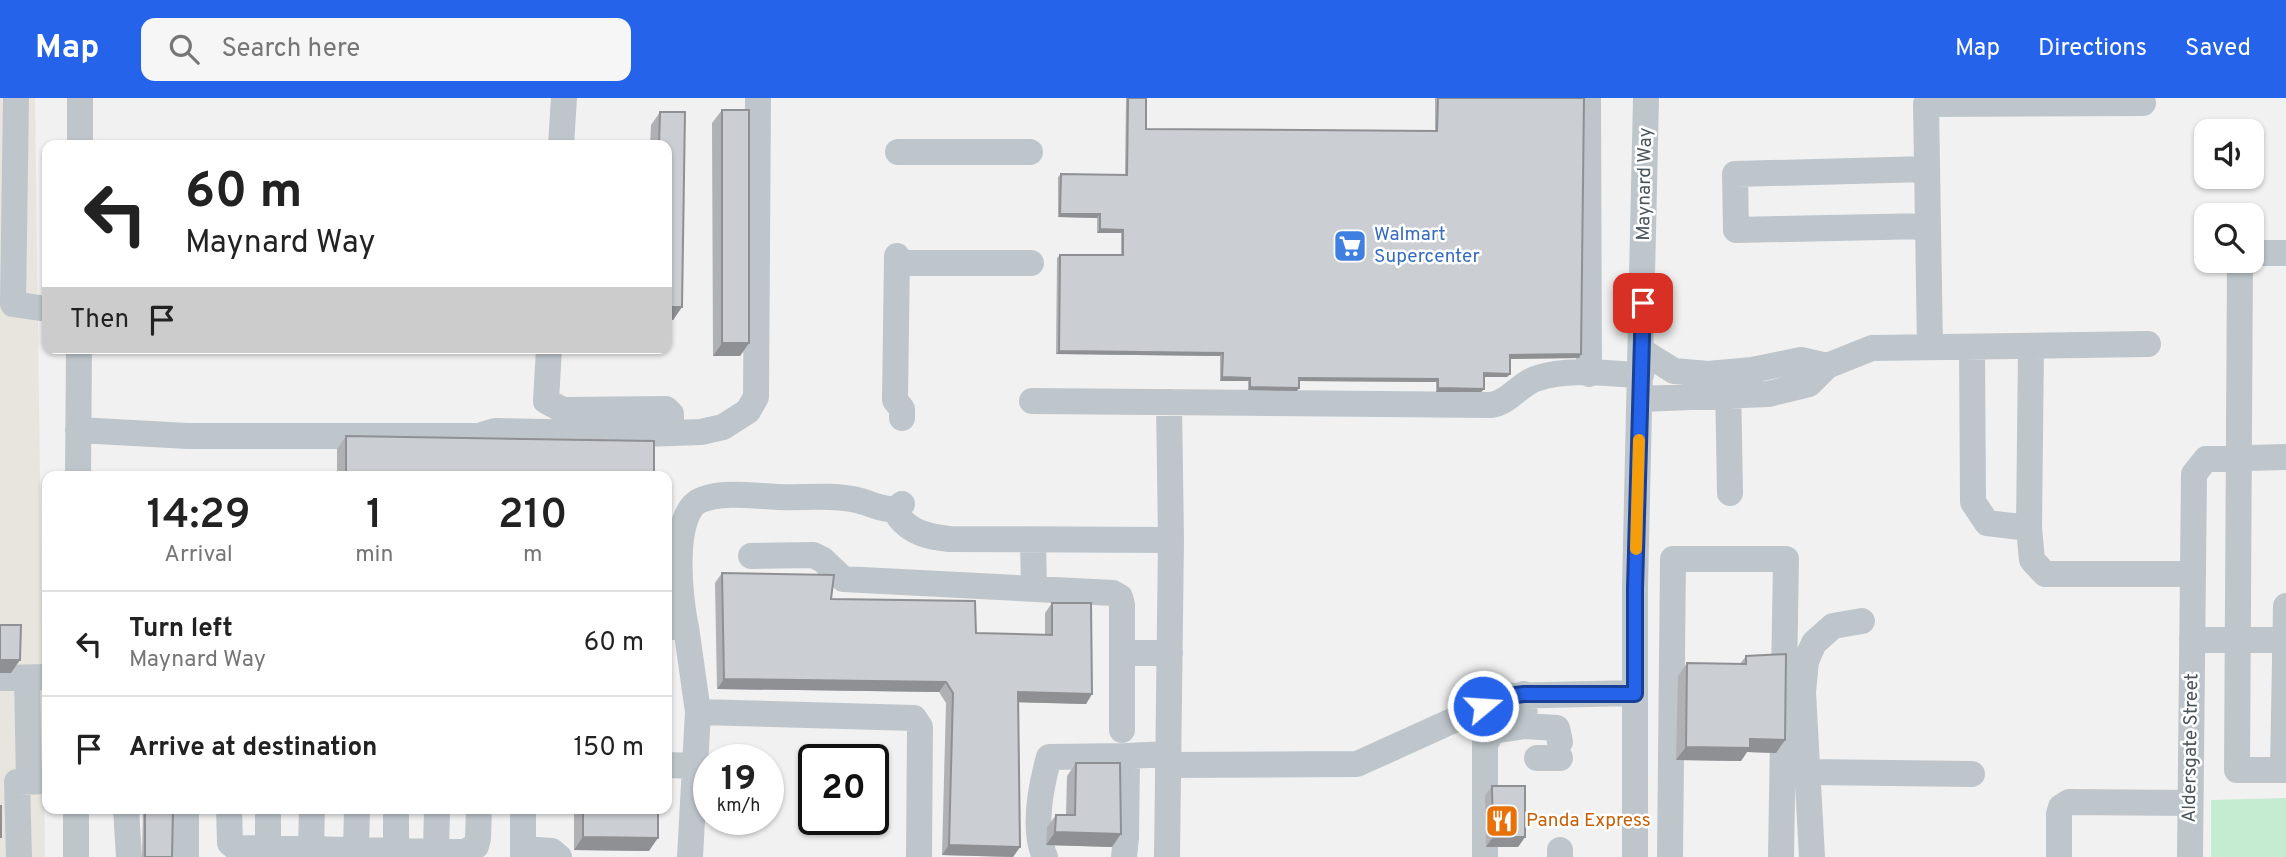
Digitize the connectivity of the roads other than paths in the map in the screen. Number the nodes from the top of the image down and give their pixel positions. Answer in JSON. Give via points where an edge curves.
{"nodes":[{"id":1,"x":16,"y":98,"type":"edge"},
{"id":2,"x":80,"y":98,"type":"edge"},
{"id":3,"x":564,"y":98,"type":"edge"},
{"id":4,"x":758,"y":98,"type":"edge"},
{"id":5,"x":1588,"y":98,"type":"edge"},
{"id":6,"x":1646,"y":98,"type":"edge"},
{"id":7,"x":1984,"y":101,"type":"edge"},
{"id":8,"x":2143,"y":103,"type":"dead end"},
{"id":9,"x":80,"y":140,"type":"edge"},
{"id":10,"x":561,"y":140,"type":"edge"},
{"id":11,"x":898,"y":152,"type":"dead end"},
{"id":12,"x":1030,"y":152,"type":"dead end"},
{"id":13,"x":1927,"y":169,"type":"junction"},
{"id":14,"x":1928,"y":226,"type":"junction"},
{"id":15,"x":2264,"y":253,"type":"edge"},
{"id":16,"x":2286,"y":253,"type":"edge"},
{"id":17,"x":1031,"y":263,"type":"dead end"},
{"id":18,"x":2240,"y":273,"type":"edge"},
{"id":19,"x":7,"y":303,"type":"edge"},
{"id":20,"x":42,"y":308,"type":"edge"},
{"id":21,"x":2148,"y":345,"type":"dead end"},
{"id":22,"x":2031,"y":346,"type":"junction"},
{"id":23,"x":1930,"y":347,"type":"junction"},
{"id":24,"x":1972,"y":347,"type":"junction"},
{"id":25,"x":79,"y":354,"type":"edge"},
{"id":26,"x":549,"y":354,"type":"edge"},
{"id":27,"x":1589,"y":374,"type":"junction"},
{"id":28,"x":1641,"y":375,"type":"junction"},
{"id":29,"x":1728,"y":384,"type":"junction"},
{"id":30,"x":1032,"y":401,"type":"dead end"},
{"id":31,"x":1170,"y":402,"type":"junction"},
{"id":32,"x":902,"y":418,"type":"dead end"},
{"id":33,"x":78,"y":430,"type":"junction"},
{"id":34,"x":671,"y":433,"type":"junction"},
{"id":35,"x":2239,"y":456,"type":"junction"},
{"id":36,"x":2286,"y":457,"type":"edge"},
{"id":37,"x":78,"y":471,"type":"edge"},
{"id":38,"x":1730,"y":493,"type":"dead end"},
{"id":39,"x":2029,"y":528,"type":"junction"},
{"id":40,"x":1032,"y":540,"type":"junction"},
{"id":41,"x":1171,"y":540,"type":"junction"},
{"id":42,"x":751,"y":556,"type":"dead end"},
{"id":43,"x":2193,"y":574,"type":"junction"},
{"id":44,"x":1034,"y":588,"type":"junction"},
{"id":45,"x":2286,"y":606,"type":"edge"},
{"id":46,"x":1862,"y":621,"type":"dead end"},
{"id":47,"x":676,"y":627,"type":"edge"},
{"id":48,"x":2238,"y":639,"type":"junction"},
{"id":49,"x":2192,"y":640,"type":"junction"},
{"id":50,"x":2286,"y":640,"type":"edge"},
{"id":51,"x":1122,"y":653,"type":"junction"},
{"id":52,"x":1170,"y":653,"type":"junction"},
{"id":53,"x":679,"y":667,"type":"edge"},
{"id":54,"x":37,"y":677,"type":"edge"},
{"id":55,"x":0,"y":678,"type":"edge"},
{"id":56,"x":1524,"y":694,"type":"junction"},
{"id":57,"x":1635,"y":694,"type":"junction"},
{"id":58,"x":698,"y":712,"type":"junction"},
{"id":59,"x":1524,"y":726,"type":"junction"},
{"id":60,"x":1122,"y":730,"type":"dead end"},
{"id":61,"x":696,"y":744,"type":"edge"},
{"id":62,"x":1552,"y":752,"type":"dead end"},
{"id":63,"x":1127,"y":756,"type":"junction"},
{"id":64,"x":1168,"y":760,"type":"junction"},
{"id":65,"x":672,"y":765,"type":"edge"},
{"id":66,"x":693,"y":766,"type":"edge"},
{"id":67,"x":2285,"y":770,"type":"edge"},
{"id":68,"x":1808,"y":772,"type":"junction"},
{"id":69,"x":1972,"y":774,"type":"dead end"},
{"id":70,"x":23,"y":781,"type":"edge"},
{"id":71,"x":2190,"y":803,"type":"junction"},
{"id":72,"x":693,"y":812,"type":"edge"},
{"id":73,"x":76,"y":814,"type":"edge"},
{"id":74,"x":126,"y":814,"type":"edge"},
{"id":75,"x":186,"y":814,"type":"edge"},
{"id":76,"x":229,"y":814,"type":"edge"},
{"id":77,"x":268,"y":814,"type":"edge"},
{"id":78,"x":311,"y":814,"type":"edge"},
{"id":79,"x":357,"y":814,"type":"edge"},
{"id":80,"x":396,"y":814,"type":"edge"},
{"id":81,"x":437,"y":814,"type":"edge"},
{"id":82,"x":479,"y":814,"type":"edge"},
{"id":83,"x":523,"y":814,"type":"edge"},
{"id":84,"x":268,"y":849,"type":"junction"},
{"id":85,"x":356,"y":850,"type":"junction"},
{"id":86,"x":396,"y":851,"type":"junction"},
{"id":87,"x":308,"y":852,"type":"edge"},
{"id":88,"x":436,"y":852,"type":"junction"},
{"id":89,"x":523,"y":853,"type":"edge"},
{"id":90,"x":19,"y":857,"type":"edge"},
{"id":91,"x":76,"y":857,"type":"edge"},
{"id":92,"x":129,"y":857,"type":"edge"},
{"id":93,"x":186,"y":857,"type":"edge"},
{"id":94,"x":559,"y":857,"type":"edge"},
{"id":95,"x":691,"y":857,"type":"edge"},
{"id":96,"x":919,"y":857,"type":"edge"},
{"id":97,"x":1045,"y":857,"type":"edge"},
{"id":98,"x":1124,"y":857,"type":"edge"},
{"id":99,"x":1167,"y":857,"type":"edge"},
{"id":100,"x":1485,"y":857,"type":"edge"},
{"id":101,"x":1635,"y":857,"type":"edge"},
{"id":102,"x":1670,"y":857,"type":"edge"},
{"id":103,"x":1781,"y":857,"type":"edge"},
{"id":104,"x":1812,"y":857,"type":"edge"},
{"id":105,"x":2059,"y":857,"type":"edge"},
{"id":106,"x":2190,"y":857,"type":"edge"}],
"edges":[{"from":1,"to":19,"type":"street"},
{"from":2,"to":9,"type":"street"},
{"from":3,"to":10,"type":"street"},
{"from":4,"to":34,"type":"street","via":[[756,397],[748,411],[723,428]]},
{"from":5,"to":27,"type":"street"},
{"from":6,"to":28,"type":"street","name":"Maynard Way"},
{"from":7,"to":8,"type":"street"},
{"from":7,"to":13,"type":"street","via":[[1926,104]]},
{"from":11,"to":12,"type":"street"},
{"from":13,"to":14,"type":"street"},
{"from":13,"to":14,"type":"street","via":[[1735,174],[1736,230]]},
{"from":14,"to":23,"type":"street"},
{"from":15,"to":16,"type":"street"},
{"from":17,"to":32,"type":"street","via":[[897,260],[895,400]]},
{"from":18,"to":35,"type":"street"},
{"from":19,"to":20,"type":"street"},
{"from":21,"to":22,"type":"street"},
{"from":22,"to":24,"type":"street"},
{"from":22,"to":39,"type":"street"},
{"from":23,"to":24,"type":"street"},
{"from":23,"to":29,"type":"street","via":[[1872,348],[1827,366],[1809,384],[1768,394]]},
{"from":24,"to":39,"type":"street","via":[[1973,502],[1987,523]]},
{"from":25,"to":33,"type":"street"},
{"from":26,"to":34,"type":"street","via":[[546,401],[563,410],[666,409],[671,414]]},
{"from":27,"to":28,"type":"street"},
{"from":27,"to":31,"type":"street","via":[[1539,377],[1497,404]]},
{"from":28,"to":29,"type":"street"},
{"from":28,"to":29,"type":"street","via":[[1674,371],[1708,374]]},
{"from":28,"to":57,"type":"street","name":"Maynard Way"},
{"from":29,"to":38,"type":"street"},
{"from":30,"to":31,"type":"street"},
{"from":31,"to":41,"type":"street"},
{"from":33,"to":34,"type":"street","via":[[188,436]]},
{"from":33,"to":37,"type":"street"},
{"from":35,"to":36,"type":"street","name":"Aldersgate Street"},
{"from":35,"to":43,"type":"street","name":"Aldersgate Street","via":[[2206,458],[2194,474]]},
{"from":35,"to":48,"type":"street"},
{"from":39,"to":43,"type":"street","via":[[2032,560],[2045,574]]},
{"from":40,"to":41,"type":"street"},
{"from":40,"to":44,"type":"street"},
{"from":40,"to":47,"type":"street","via":[[934,538],[912,529],[897,510],[856,499],[722,496],[700,500],[687,516],[681,539],[681,602]]},
{"from":41,"to":52,"type":"street"},
{"from":42,"to":44,"type":"street","via":[[813,555],[842,579]]},
{"from":43,"to":49,"type":"street","name":"Aldersgate Street"},
{"from":44,"to":51,"type":"street","via":[[1120,597]]},
{"from":45,"to":50,"type":"street"},
{"from":46,"to":68,"type":"street","via":[[1833,626],[1814,643],[1806,662],[1803,692]]},
{"from":47,"to":53,"type":"street"},
{"from":48,"to":49,"type":"street"},
{"from":48,"to":50,"type":"street"},
{"from":48,"to":67,"type":"street","via":[[2237,770]]},
{"from":49,"to":71,"type":"street","name":"Aldersgate Street"},
{"from":50,"to":67,"type":"street"},
{"from":51,"to":52,"type":"street"},
{"from":51,"to":60,"type":"street"},
{"from":52,"to":64,"type":"street"},
{"from":53,"to":58,"type":"street"},
{"from":54,"to":55,"type":"street"},
{"from":54,"to":70,"type":"street"},
{"from":56,"to":57,"type":"street"},
{"from":56,"to":59,"type":"street"},
{"from":56,"to":64,"type":"street","via":[[1496,700],[1357,764]]},
{"from":57,"to":101,"type":"street","name":"Maynard Way"},
{"from":58,"to":61,"type":"street"},
{"from":58,"to":96,"type":"street","via":[[914,718],[920,727]]},
{"from":59,"to":62,"type":"street","via":[[1558,729]]},
{"from":59,"to":100,"type":"street","via":[[1493,731],[1485,744]]},
{"from":63,"to":64,"type":"street"},
{"from":63,"to":97,"type":"street","via":[[1049,757],[1040,817],[1040,846]]},
{"from":63,"to":98,"type":"street"},
{"from":64,"to":99,"type":"street"},
{"from":65,"to":66,"type":"street"},
{"from":68,"to":69,"type":"street"},
{"from":68,"to":104,"type":"street"},
{"from":70,"to":90,"type":"street"},
{"from":71,"to":105,"type":"street","via":[[2070,802],[2059,814]]},
{"from":71,"to":106,"type":"street","name":"Aldersgate Street"},
{"from":72,"to":95,"type":"street"},
{"from":73,"to":91,"type":"street"},
{"from":74,"to":92,"type":"street"},
{"from":75,"to":93,"type":"street"},
{"from":76,"to":84,"type":"street","via":[[230,843],[236,848]]},
{"from":77,"to":84,"type":"street"},
{"from":78,"to":87,"type":"street"},
{"from":79,"to":85,"type":"street"},
{"from":80,"to":86,"type":"street"},
{"from":81,"to":88,"type":"street"},
{"from":82,"to":88,"type":"street","via":[[476,846],[465,852]]},
{"from":83,"to":89,"type":"street"},
{"from":84,"to":87,"type":"street"},
{"from":85,"to":86,"type":"street"},
{"from":85,"to":87,"type":"street"},
{"from":86,"to":88,"type":"street"},
{"from":89,"to":94,"type":"street","via":[[552,851]]},
{"from":102,"to":103,"type":"street","via":[[1673,559],[1786,559]]}]}
